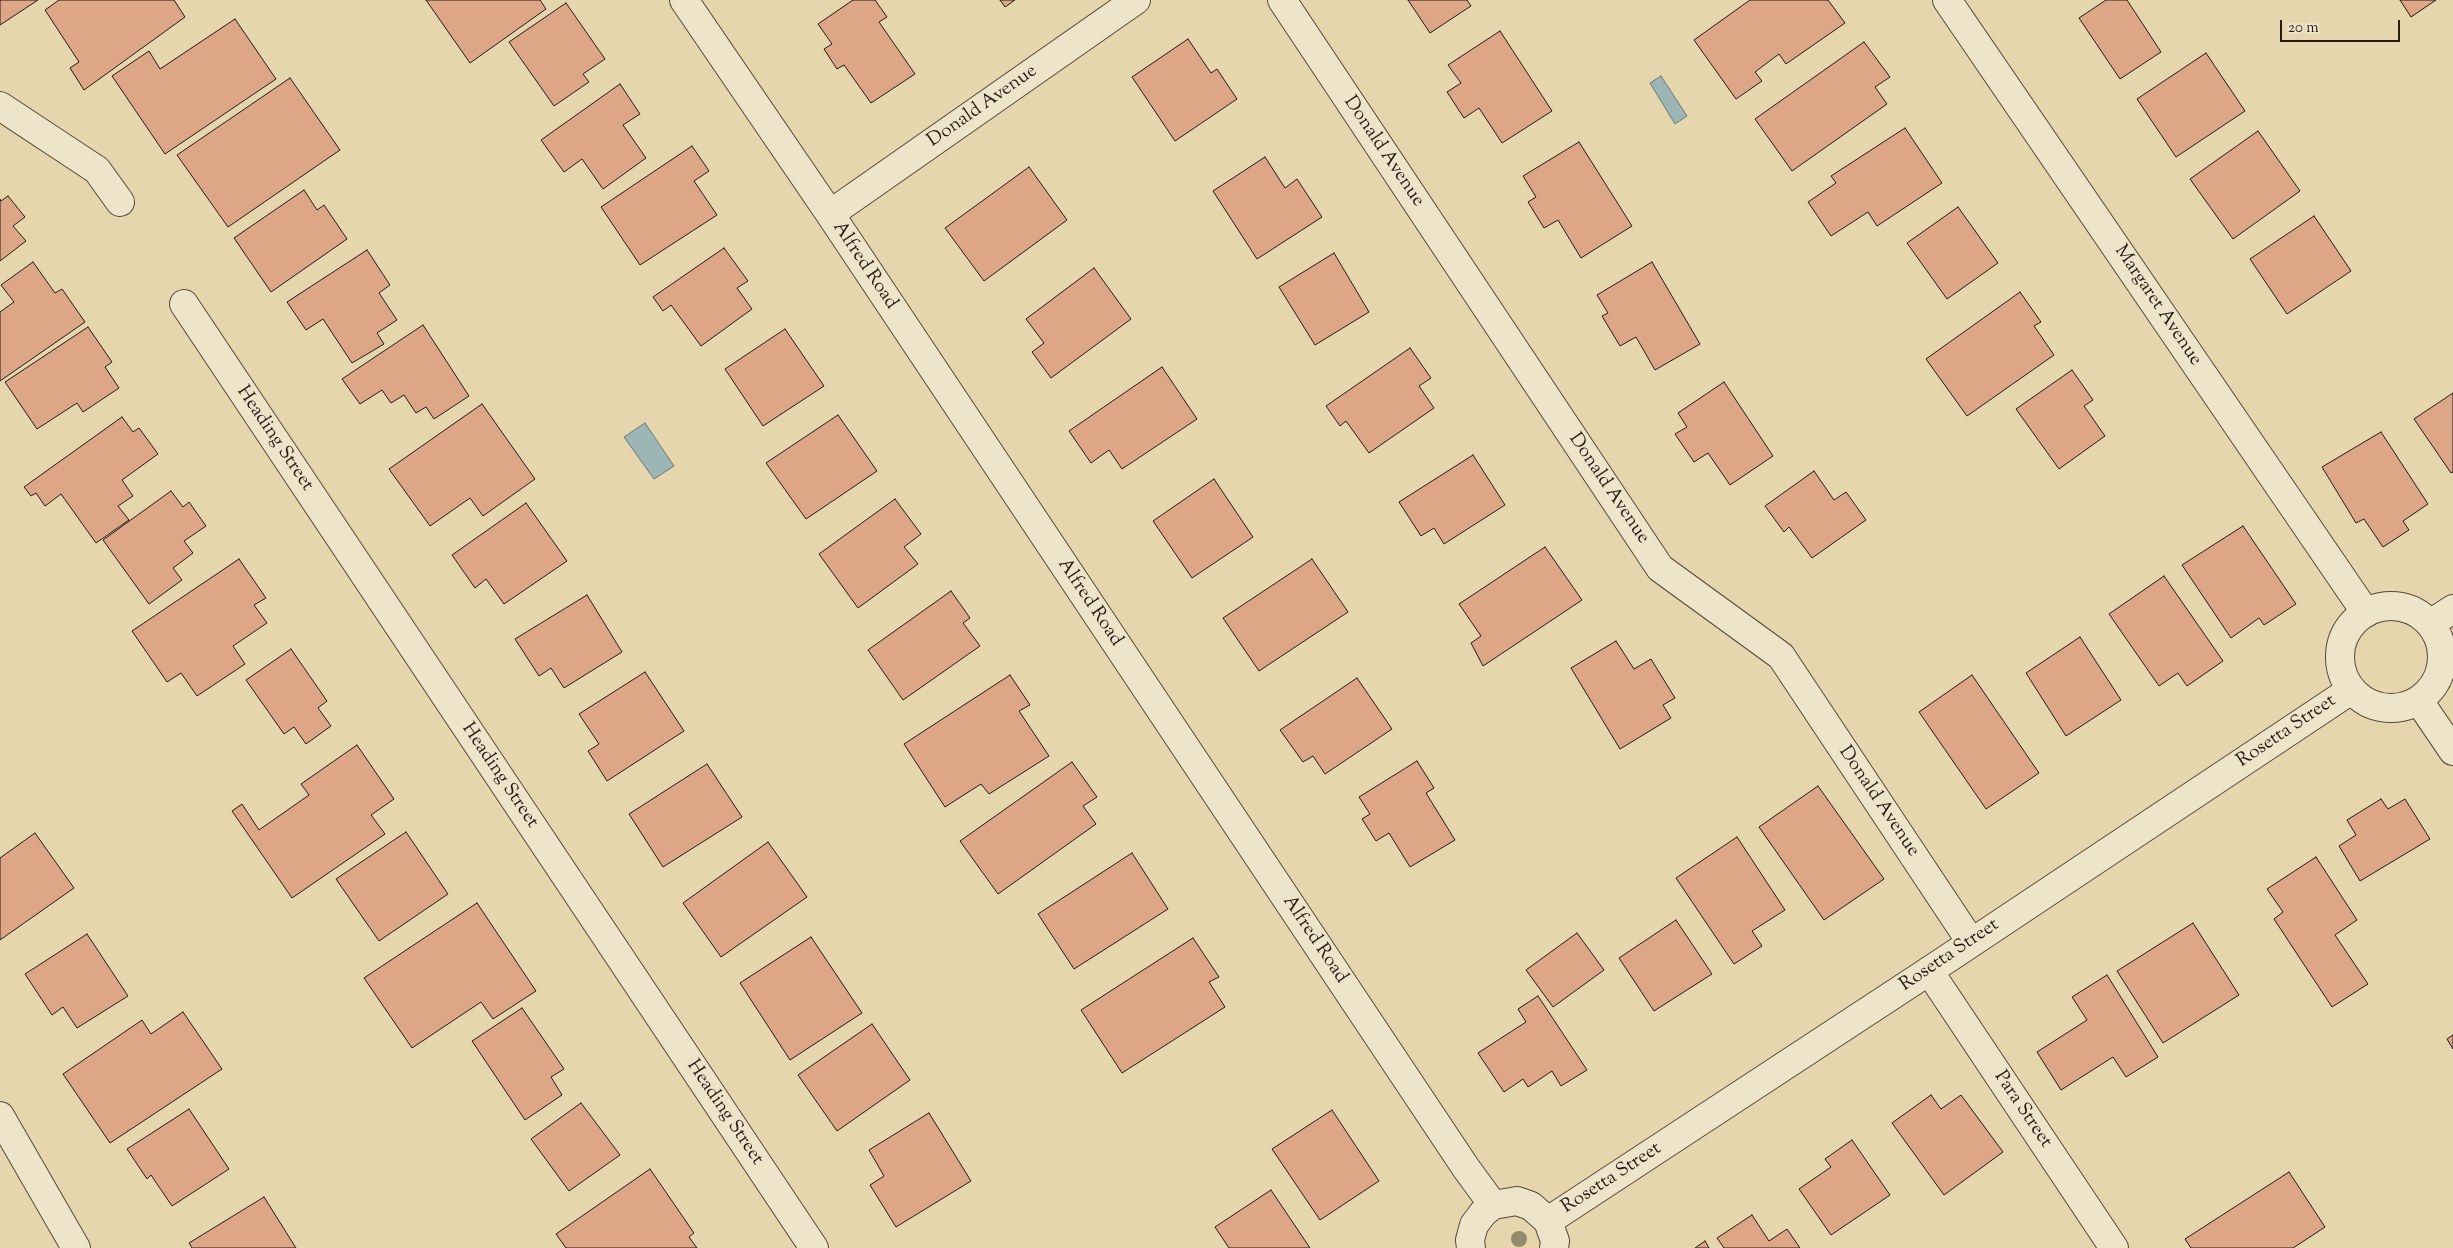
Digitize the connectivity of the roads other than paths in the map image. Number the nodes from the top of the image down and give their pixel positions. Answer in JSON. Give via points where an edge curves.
{"nodes":[{"id":1,"x":684,"y":0,"type":"edge"},
{"id":2,"x":1136,"y":0,"type":"edge"},
{"id":3,"x":1282,"y":0,"type":"edge"},
{"id":4,"x":1948,"y":0,"type":"edge"},
{"id":5,"x":0,"y":106,"type":"edge"},
{"id":6,"x":120,"y":202,"type":"dead end"},
{"id":7,"x":830,"y":214,"type":"junction"},
{"id":8,"x":184,"y":304,"type":"dead end"},
{"id":9,"x":2453,"y":609,"type":"edge"},
{"id":10,"x":2366,"y":613,"type":"junction"},
{"id":11,"x":2430,"y":624,"type":"junction"},
{"id":12,"x":2351,"y":690,"type":"junction"},
{"id":13,"x":2419,"y":701,"type":"junction"},
{"id":14,"x":2453,"y":751,"type":"edge"},
{"id":15,"x":1971,"y":942,"type":"junction"},
{"id":16,"x":1929,"y":971,"type":"junction"},
{"id":17,"x":0,"y":1116,"type":"edge"},
{"id":18,"x":1493,"y":1206,"type":"junction"},
{"id":19,"x":1548,"y":1221,"type":"junction"},
{"id":20,"x":76,"y":1248,"type":"edge"},
{"id":21,"x":814,"y":1248,"type":"edge"},
{"id":22,"x":1471,"y":1248,"type":"edge"},
{"id":23,"x":1554,"y":1248,"type":"edge"},
{"id":24,"x":2114,"y":1248,"type":"edge"}],
"edges":[{"from":1,"to":7,"type":"street","name":"Alfred Road"},
{"from":2,"to":7,"type":"street","name":"Donald Avenue"},
{"from":3,"to":15,"type":"street","name":"Donald Avenue","via":[[1660,568],[1781,656]]},
{"from":4,"to":10,"type":"street","name":"Margaret Avenue"},
{"from":5,"to":6,"type":"street","via":[[96,170]]},
{"from":7,"to":18,"type":"street","name":"Alfred Road"},
{"from":8,"to":21,"type":"street","name":"Heading Street"},
{"from":9,"to":11,"type":"street"},
{"from":10,"to":11,"type":"street","via":[[2394,606],[2408,609]]},
{"from":10,"to":12,"type":"street","via":[[2347,631],[2340,656],[2343,676]]},
{"from":11,"to":13,"type":"street","via":[[2442,650],[2440,674],[2431,690]]},
{"from":12,"to":13,"type":"street","via":[[2371,705],[2387,708],[2404,707]]},
{"from":12,"to":15,"type":"street","name":"Rosetta Street"},
{"from":13,"to":14,"type":"street"},
{"from":15,"to":16,"type":"street","name":"Rosetta Street"},
{"from":16,"to":19,"type":"street","name":"Rosetta Street"},
{"from":16,"to":24,"type":"street","name":"Para Street"},
{"from":17,"to":20,"type":"street"},
{"from":18,"to":19,"type":"street","via":[[1517,1202],[1531,1206]]},
{"from":18,"to":22,"type":"street","via":[[1474,1225]]},
{"from":19,"to":23,"type":"street"}]}
